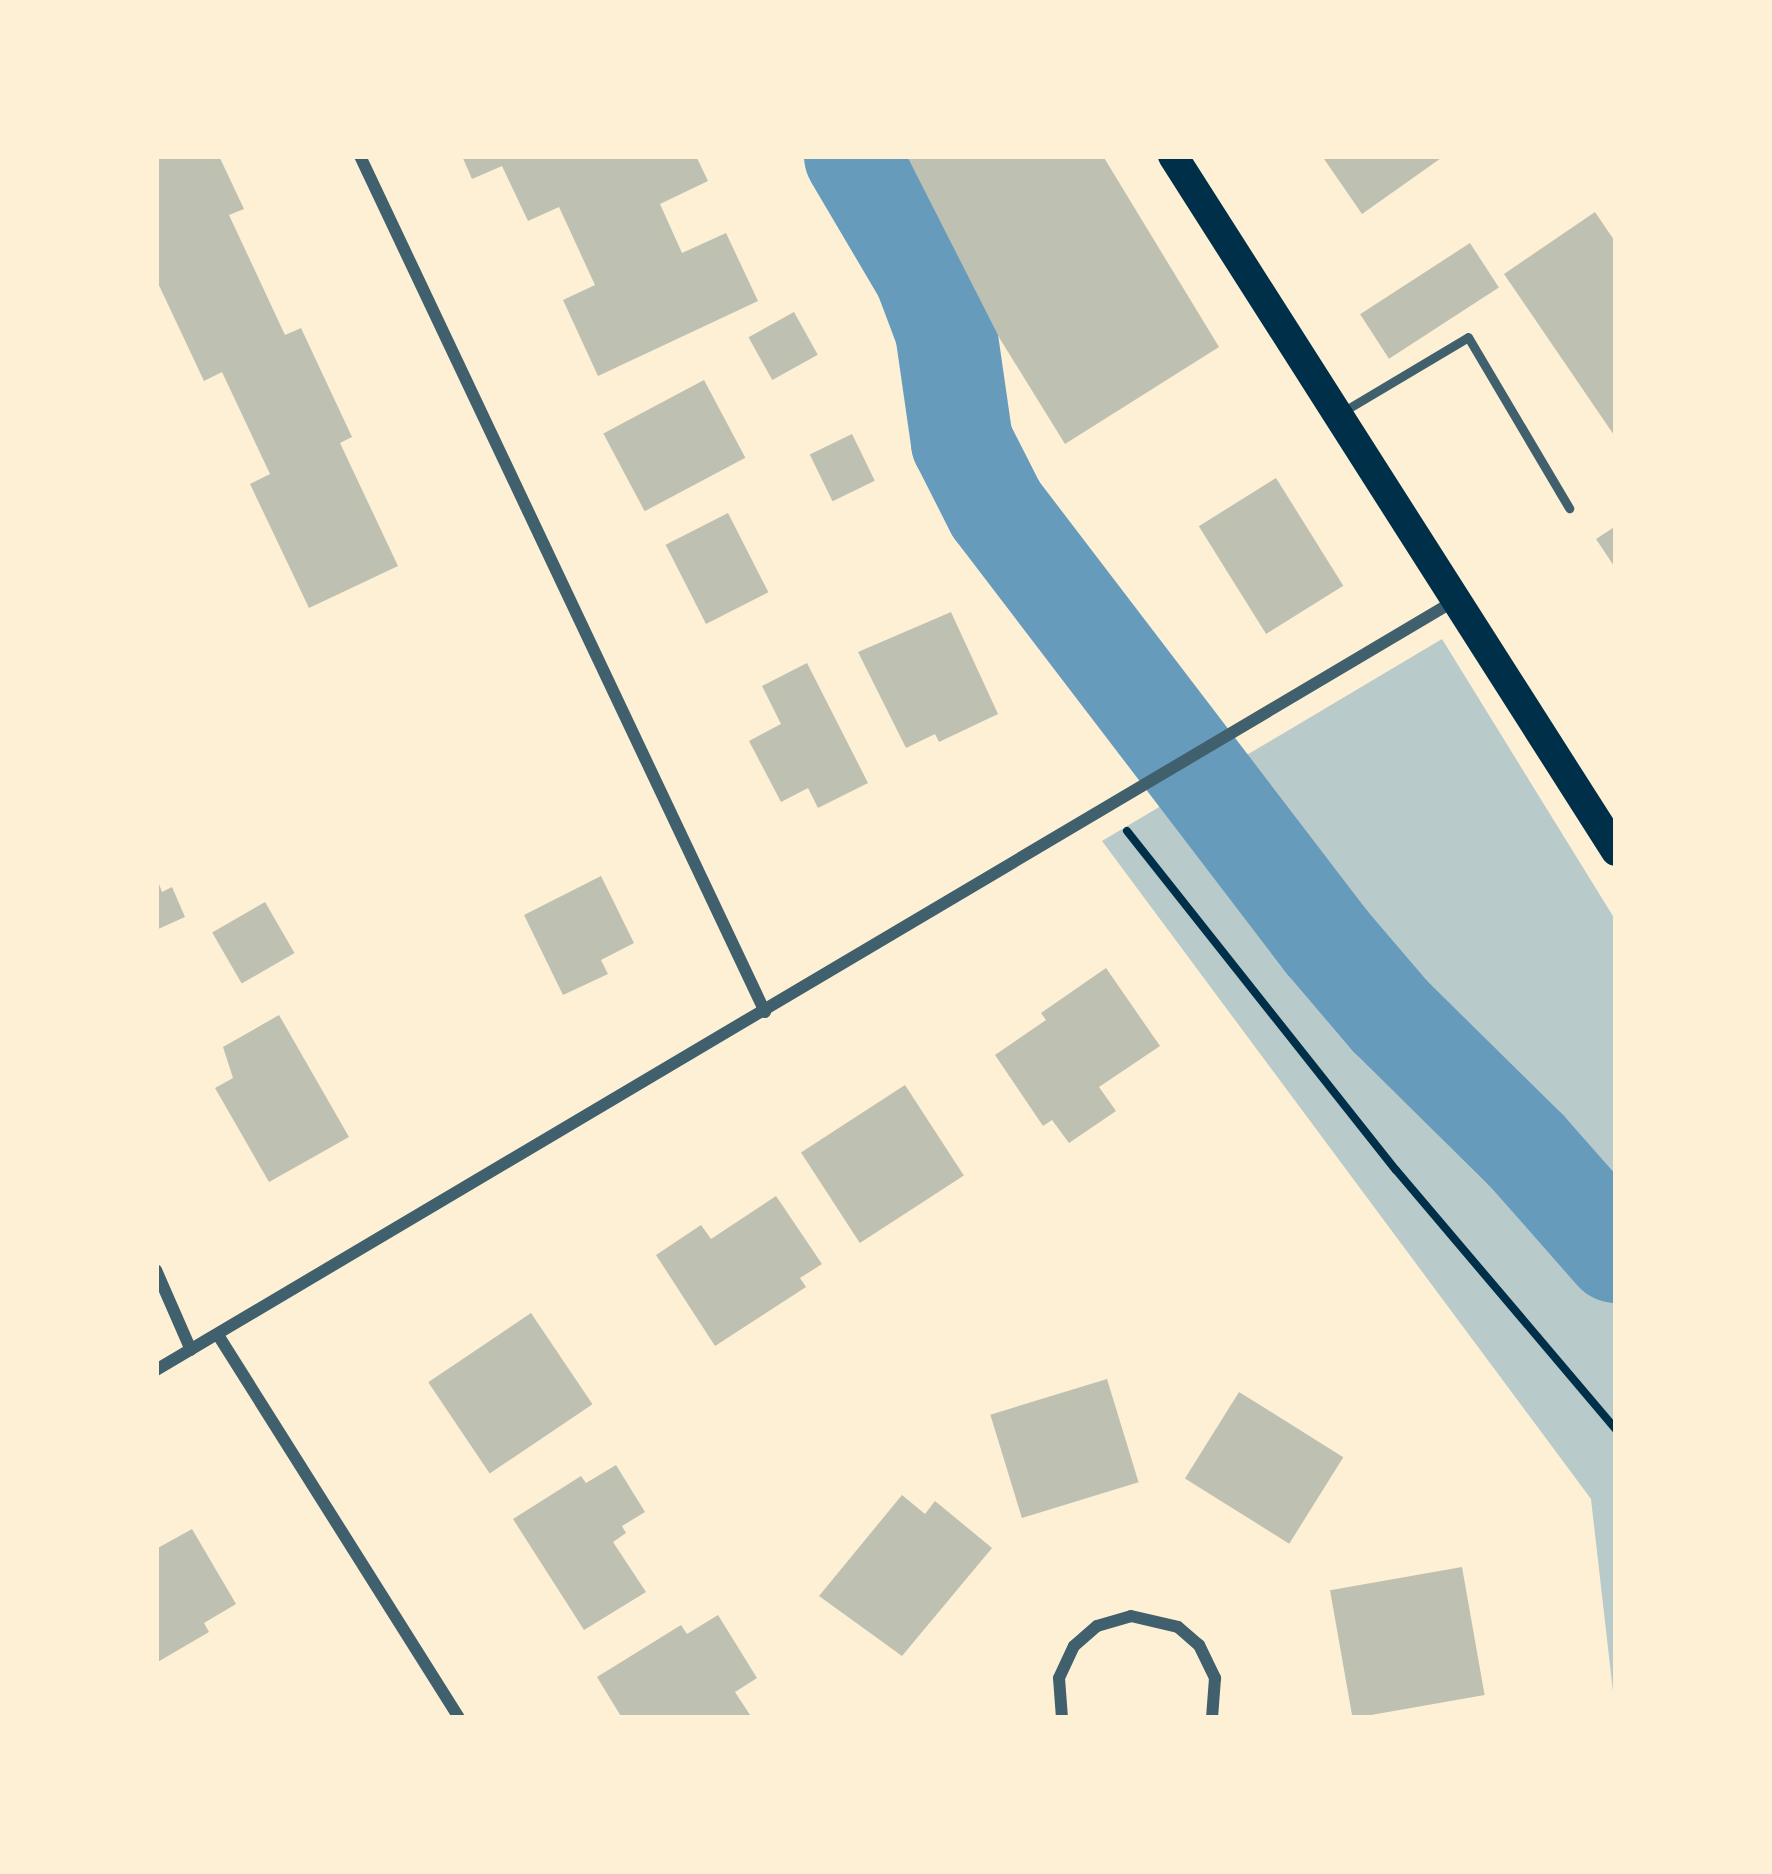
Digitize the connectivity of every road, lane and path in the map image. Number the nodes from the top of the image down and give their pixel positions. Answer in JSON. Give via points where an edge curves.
{"nodes":[{"id":1,"x":360,"y":156,"type":"edge"},
{"id":2,"x":1173,"y":156,"type":"edge"},
{"id":3,"x":1339,"y":413,"type":"junction"},
{"id":4,"x":1569,"y":508,"type":"dead end"},
{"id":5,"x":1459,"y":598,"type":"junction"},
{"id":6,"x":1110,"y":809,"type":"junction"},
{"id":7,"x":1616,"y":851,"type":"edge"},
{"id":8,"x":765,"y":1012,"type":"junction"},
{"id":9,"x":156,"y":1270,"type":"edge"},
{"id":10,"x":218,"y":1335,"type":"junction"},
{"id":11,"x":190,"y":1350,"type":"junction"},
{"id":12,"x":156,"y":1370,"type":"edge"},
{"id":13,"x":1616,"y":1429,"type":"edge"},
{"id":14,"x":459,"y":1718,"type":"edge"},
{"id":15,"x":1062,"y":1718,"type":"edge"},
{"id":16,"x":1213,"y":1718,"type":"edge"}],
"edges":[{"from":1,"to":8,"type":"street"},
{"from":2,"to":3,"type":"main road"},
{"from":3,"to":4,"type":"lane","via":[[1468,338]]},
{"from":3,"to":5,"type":"main road"},
{"from":5,"to":6,"type":"street"},
{"from":5,"to":7,"type":"main road"},
{"from":6,"to":8,"type":"street"},
{"from":6,"to":13,"type":"path","via":[[1396,1170]]},
{"from":8,"to":10,"type":"street"},
{"from":9,"to":11,"type":"street"},
{"from":10,"to":11,"type":"street"},
{"from":10,"to":14,"type":"street"},
{"from":11,"to":12,"type":"street"},
{"from":15,"to":16,"type":"street","via":[[1060,1678],[1074,1646],[1096,1626],[1131,1616],[1178,1627],[1199,1646],[1215,1678]]}]}
